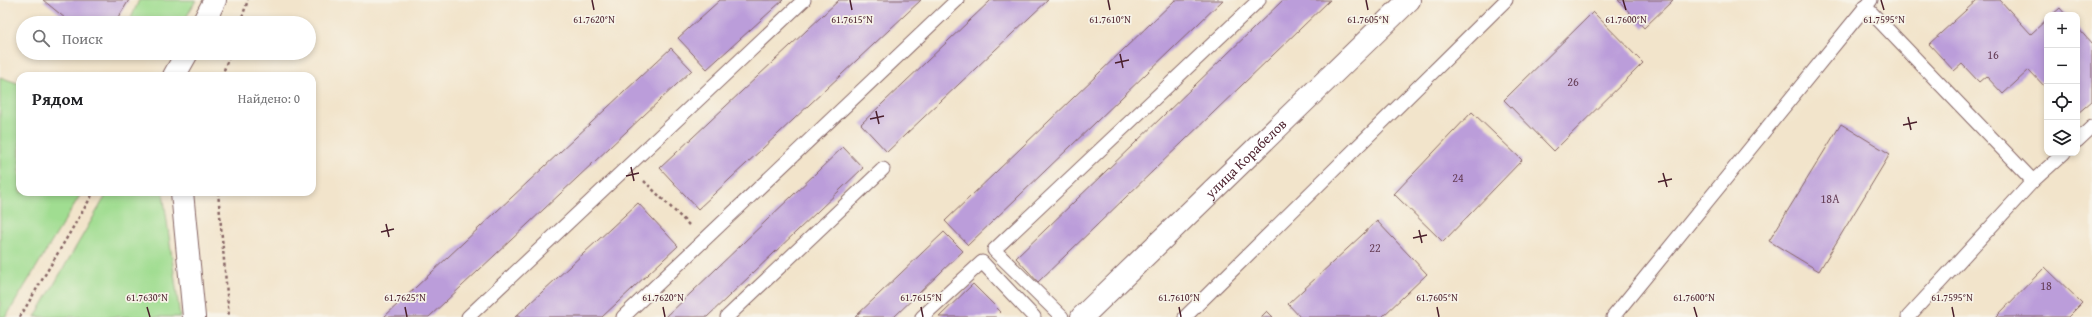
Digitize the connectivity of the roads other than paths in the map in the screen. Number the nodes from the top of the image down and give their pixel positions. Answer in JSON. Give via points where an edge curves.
{"nodes":[{"id":1,"x":216,"y":0,"type":"edge"},
{"id":2,"x":804,"y":0,"type":"edge"},
{"id":3,"x":957,"y":0,"type":"edge"},
{"id":4,"x":1259,"y":0,"type":"edge"},
{"id":5,"x":1409,"y":0,"type":"edge"},
{"id":6,"x":1506,"y":0,"type":"edge"},
{"id":7,"x":1868,"y":3,"type":"edge"},
{"id":8,"x":207,"y":16,"type":"edge"},
{"id":9,"x":182,"y":60,"type":"edge"},
{"id":10,"x":176,"y":72,"type":"edge"},
{"id":11,"x":2092,"y":127,"type":"edge"},
{"id":12,"x":2080,"y":138,"type":"edge"},
{"id":13,"x":2061,"y":156,"type":"edge"},
{"id":14,"x":883,"y":169,"type":"dead end"},
{"id":15,"x":2034,"y":181,"type":"junction"},
{"id":16,"x":182,"y":196,"type":"edge"},
{"id":17,"x":194,"y":317,"type":"edge"},
{"id":18,"x":468,"y":317,"type":"edge"},
{"id":19,"x":623,"y":317,"type":"edge"},
{"id":20,"x":727,"y":317,"type":"edge"},
{"id":21,"x":922,"y":317,"type":"edge"},
{"id":22,"x":1034,"y":317,"type":"edge"},
{"id":23,"x":1062,"y":317,"type":"edge"},
{"id":24,"x":1082,"y":317,"type":"edge"},
{"id":25,"x":1186,"y":317,"type":"edge"},
{"id":26,"x":1612,"y":317,"type":"edge"},
{"id":27,"x":1908,"y":317,"type":"edge"}],
"edges":[{"from":1,"to":8,"type":"street"},
{"from":2,"to":18,"type":"lane"},
{"from":3,"to":19,"type":"lane"},
{"from":4,"to":23,"type":"lane","via":[[994,250]]},
{"from":5,"to":24,"type":"street","name":"улица Корабелов"},
{"from":6,"to":25,"type":"lane"},
{"from":7,"to":15,"type":"lane"},
{"from":7,"to":26,"type":"lane"},
{"from":9,"to":10,"type":"street"},
{"from":11,"to":12,"type":"lane"},
{"from":13,"to":15,"type":"lane"},
{"from":14,"to":20,"type":"lane"},
{"from":15,"to":27,"type":"lane"},
{"from":16,"to":17,"type":"street"},
{"from":21,"to":22,"type":"lane","via":[[982,262]]}]}
